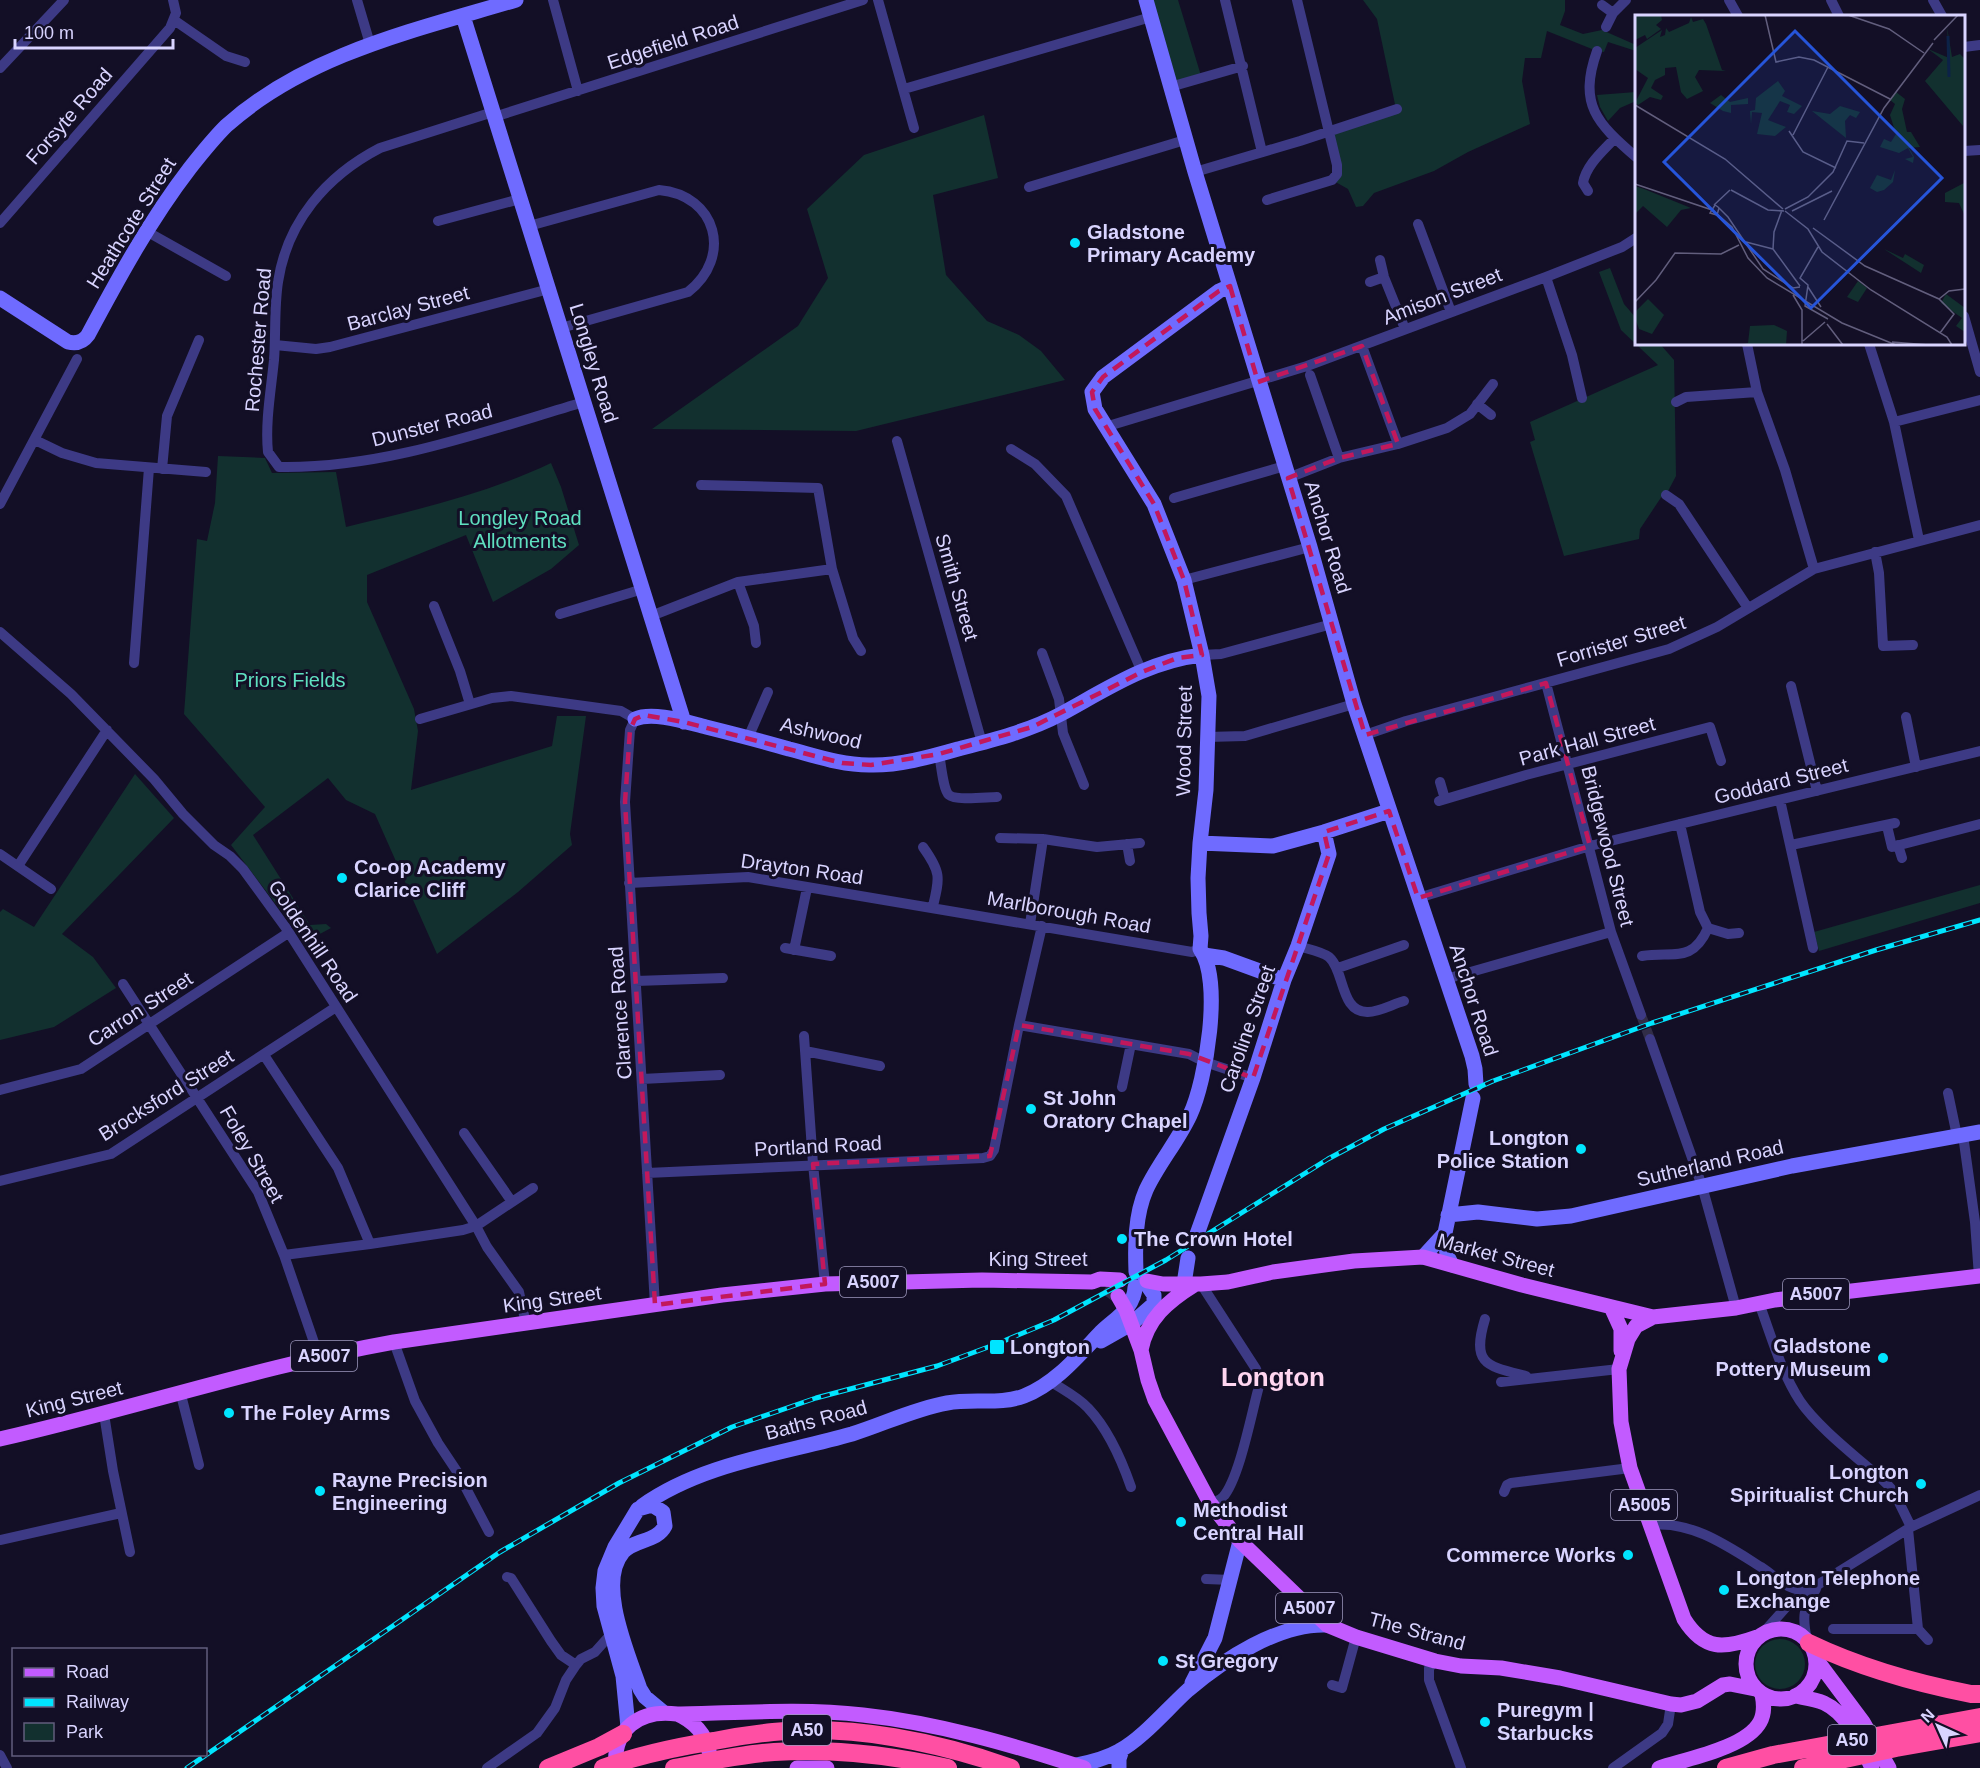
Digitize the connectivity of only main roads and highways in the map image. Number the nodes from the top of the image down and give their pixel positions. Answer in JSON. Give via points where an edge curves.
{"nodes":[{"id":1,"x":1979,"y":1276,"type":"edge"},
{"id":2,"x":1141,"y":1281,"type":"road end"},
{"id":3,"x":1193,"y":1284,"type":"junction"},
{"id":4,"x":1611,"y":1307,"type":"junction"},
{"id":5,"x":1653,"y":1317,"type":"junction"},
{"id":6,"x":1142,"y":1350,"type":"junction"},
{"id":7,"x":1620,"y":1365,"type":"junction"},
{"id":8,"x":0,"y":1439,"type":"edge"},
{"id":9,"x":1760,"y":1636,"type":"junction"},
{"id":10,"x":1811,"y":1647,"type":"junction"},
{"id":11,"x":1759,"y":1691,"type":"junction"},
{"id":12,"x":1980,"y":1694,"type":"edge"},
{"id":13,"x":1795,"y":1696,"type":"junction"},
{"id":14,"x":670,"y":1713,"type":"junction"},
{"id":15,"x":1980,"y":1717,"type":"edge"},
{"id":16,"x":1856,"y":1723,"type":"junction"},
{"id":17,"x":626,"y":1731,"type":"junction"},
{"id":18,"x":1980,"y":1733,"type":"edge"},
{"id":19,"x":1655,"y":1762,"type":"edge"},
{"id":20,"x":1879,"y":1764,"type":"edge"},
{"id":21,"x":1080,"y":1767,"type":"edge"},
{"id":22,"x":548,"y":1768,"type":"edge"},
{"id":23,"x":603,"y":1768,"type":"edge"},
{"id":24,"x":616,"y":1768,"type":"edge"},
{"id":25,"x":674,"y":1768,"type":"edge"},
{"id":26,"x":710,"y":1768,"type":"edge"},
{"id":27,"x":797,"y":1768,"type":"edge"},
{"id":28,"x":827,"y":1768,"type":"edge"},
{"id":29,"x":948,"y":1768,"type":"edge"},
{"id":30,"x":1011,"y":1768,"type":"edge"},
{"id":31,"x":1726,"y":1768,"type":"edge"},
{"id":32,"x":1803,"y":1768,"type":"edge"}],
"edges":[{"from":1,"to":5,"type":"main road","number":"A5007"},
{"from":2,"to":3,"type":"main road","number":"A5007"},
{"from":3,"to":4,"type":"main road","name":"Market Street","number":"A5007","via":[[1354,1261],[1423,1257]]},
{"from":3,"to":6,"type":"main road","via":[[1148,1327]]},
{"from":4,"to":5,"type":"main road","name":"Market Street","number":"A5007"},
{"from":4,"to":7,"type":"main road","number":"A5005","via":[[1621,1329]]},
{"from":5,"to":7,"type":"main road","number":"A5005","via":[[1636,1326]]},
{"from":6,"to":8,"type":"main road","name":"King Street","number":"A5007","via":[[1109,1286],[972,1280],[825,1284],[394,1342],[180,1391]]},
{"from":6,"to":11,"type":"main road","name":"The Strand","number":"A5007","via":[[1155,1400],[1210,1503],[1240,1541],[1327,1625],[1435,1661],[1560,1678],[1671,1704],[1696,1701],[1723,1685]]},
{"from":7,"to":9,"type":"main road","number":"A5005","via":[[1621,1422],[1630,1468],[1683,1618],[1690,1630],[1710,1644],[1742,1643]]},
{"from":9,"to":10,"type":"main road","via":[[1783,1629],[1798,1633]]},
{"from":9,"to":11,"type":"main road","via":[[1746,1659],[1747,1674]]},
{"from":10,"to":12,"type":"highway","via":[[1898,1678]]},
{"from":10,"to":13,"type":"main road","via":[[1813,1678]]},
{"from":10,"to":16,"type":"main road"},
{"from":11,"to":13,"type":"main road","number":"A5007","via":[[1777,1699]]},
{"from":11,"to":19,"type":"main road","via":[[1761,1721],[1745,1737],[1720,1749]]},
{"from":13,"to":16,"type":"main road","via":[[1817,1701]]},
{"from":14,"to":17,"type":"main road","via":[[646,1715]]},
{"from":14,"to":21,"type":"main road","number":"A50","via":[[862,1715],[959,1732]]},
{"from":14,"to":26,"type":"main road","via":[[700,1731],[708,1746]]},
{"from":15,"to":31,"type":"highway","number":"A50","via":[[1887,1732]]},
{"from":16,"to":20,"type":"main road"},
{"from":17,"to":22,"type":"highway"},
{"from":17,"to":24,"type":"main road","via":[[616,1752]]},
{"from":18,"to":32,"type":"highway","number":"A50"},
{"from":23,"to":30,"type":"highway","number":"A50","via":[[673,1747],[807,1730],[899,1738],[956,1750]]},
{"from":25,"to":29,"type":"highway","number":"A50","via":[[764,1753],[812,1751],[896,1757]]},
{"from":27,"to":28,"type":"main road","number":"A50"}]}
